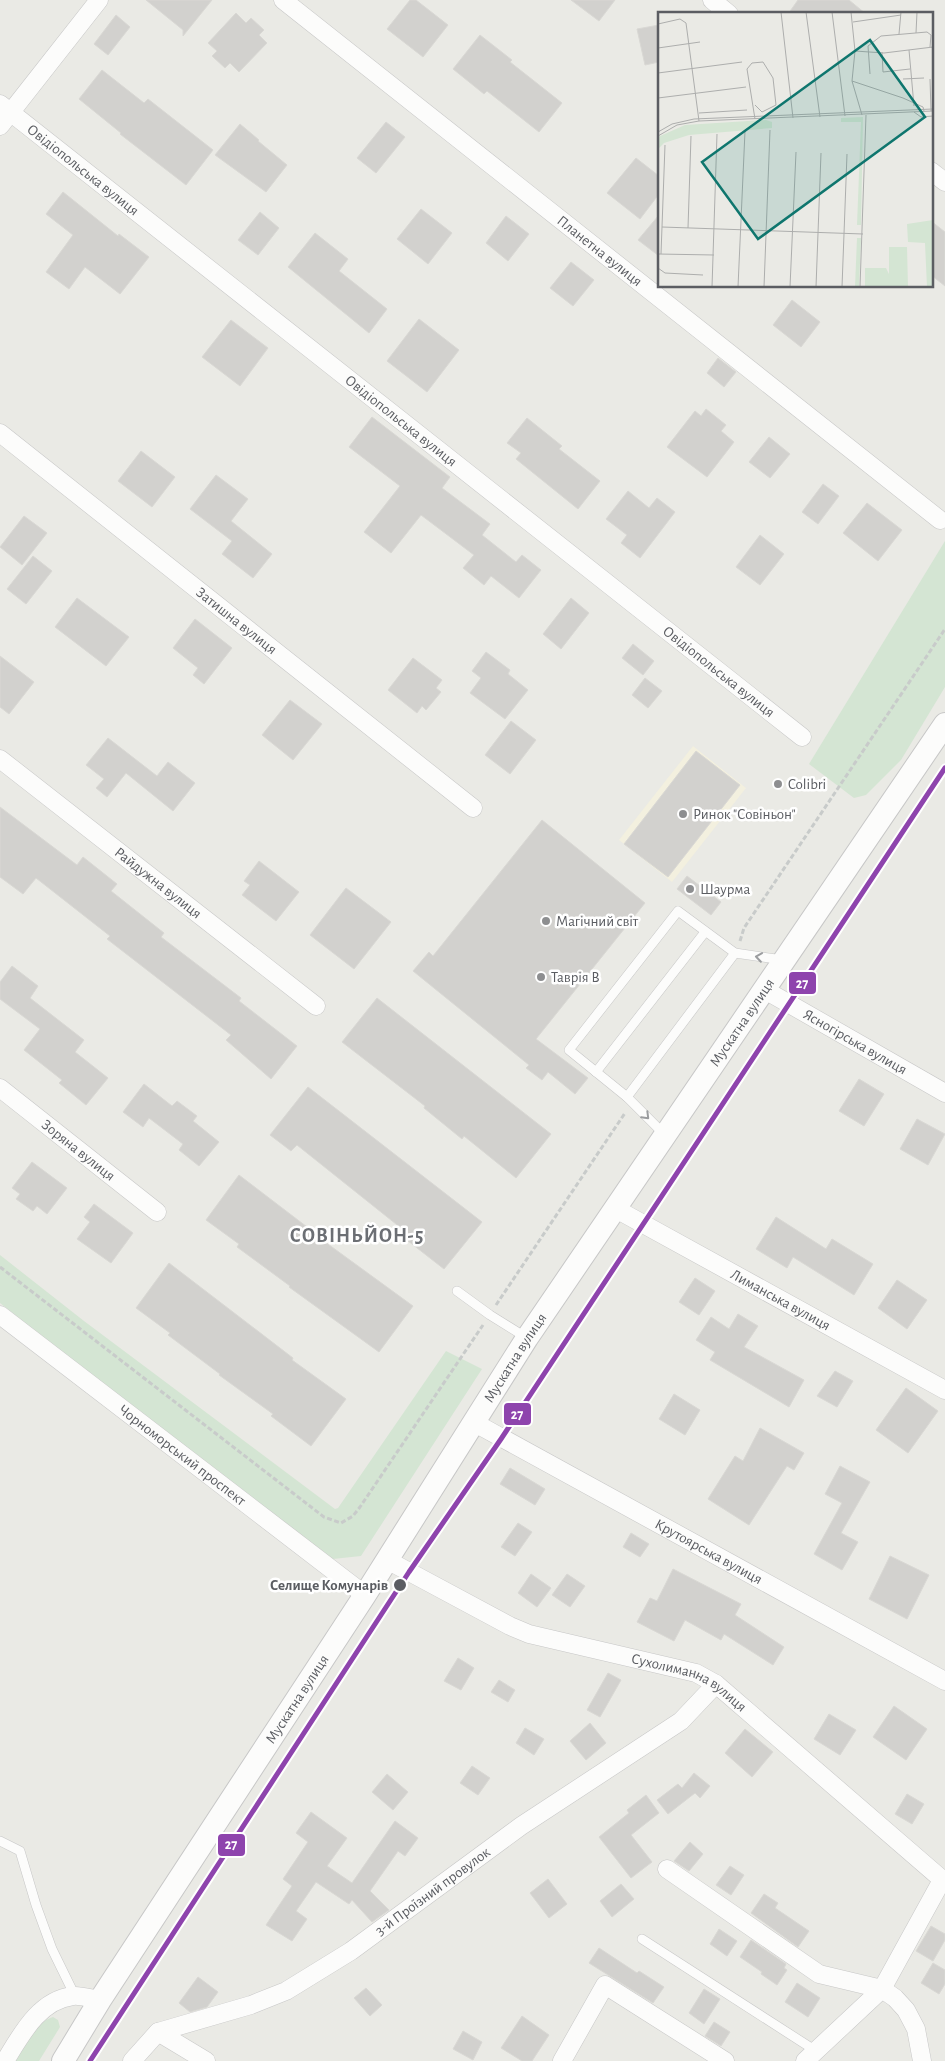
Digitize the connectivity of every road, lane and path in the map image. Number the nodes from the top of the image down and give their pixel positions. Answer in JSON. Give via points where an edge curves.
{"nodes":[{"id":1,"x":99,"y":0,"type":"edge"},
{"id":2,"x":283,"y":0,"type":"edge"},
{"id":3,"x":712,"y":0,"type":"edge"},
{"id":4,"x":727,"y":12,"type":"edge"},
{"id":5,"x":3,"y":114,"type":"edge"},
{"id":6,"x":932,"y":172,"type":"edge"},
{"id":7,"x":945,"y":182,"type":"edge"},
{"id":8,"x":0,"y":434,"type":"edge"},
{"id":9,"x":940,"y":520,"type":"dead end"},
{"id":10,"x":945,"y":629,"type":"edge"},
{"id":11,"x":945,"y":724,"type":"edge"},
{"id":12,"x":802,"y":737,"type":"dead end"},
{"id":13,"x":0,"y":759,"type":"edge"},
{"id":14,"x":473,"y":808,"type":"dead end"},
{"id":15,"x":705,"y":932,"type":"junction"},
{"id":16,"x":735,"y":953,"type":"junction"},
{"id":17,"x":784,"y":960,"type":"junction"},
{"id":18,"x":765,"y":990,"type":"junction"},
{"id":19,"x":316,"y":1006,"type":"dead end"},
{"id":20,"x":596,"y":1072,"type":"junction"},
{"id":21,"x":0,"y":1088,"type":"edge"},
{"id":22,"x":945,"y":1092,"type":"edge"},
{"id":23,"x":630,"y":1100,"type":"junction"},
{"id":24,"x":666,"y":1136,"type":"junction"},
{"id":25,"x":616,"y":1209,"type":"junction"},
{"id":26,"x":157,"y":1212,"type":"dead end"},
{"id":27,"x":0,"y":1267,"type":"edge"},
{"id":28,"x":457,"y":1291,"type":"dead end"},
{"id":29,"x":0,"y":1315,"type":"edge"},
{"id":30,"x":490,"y":1315,"type":"junction"},
{"id":31,"x":527,"y":1338,"type":"junction"},
{"id":32,"x":945,"y":1390,"type":"edge"},
{"id":33,"x":473,"y":1422,"type":"junction"},
{"id":34,"x":387,"y":1560,"type":"junction"},
{"id":35,"x":365,"y":1595,"type":"junction"},
{"id":36,"x":945,"y":1681,"type":"edge"},
{"id":37,"x":716,"y":1684,"type":"junction"},
{"id":38,"x":0,"y":1841,"type":"edge"},
{"id":39,"x":667,"y":1869,"type":"dead end"},
{"id":40,"x":943,"y":1881,"type":"edge"},
{"id":41,"x":642,"y":1939,"type":"dead end"},
{"id":42,"x":882,"y":1989,"type":"junction"},
{"id":43,"x":75,"y":1996,"type":"junction"},
{"id":44,"x":100,"y":2000,"type":"junction"},
{"id":45,"x":158,"y":2032,"type":"junction"},
{"id":46,"x":810,"y":2056,"type":"edge"},
{"id":47,"x":5,"y":2061,"type":"edge"},
{"id":48,"x":63,"y":2061,"type":"edge"},
{"id":49,"x":132,"y":2061,"type":"edge"},
{"id":50,"x":206,"y":2061,"type":"edge"},
{"id":51,"x":562,"y":2061,"type":"edge"},
{"id":52,"x":725,"y":2061,"type":"edge"},
{"id":53,"x":922,"y":2061,"type":"edge"}],
"edges":[{"from":1,"to":5,"type":"street"},
{"from":2,"to":9,"type":"street","name":"Планетна вулиця"},
{"from":3,"to":4,"type":"street"},
{"from":5,"to":12,"type":"street","name":"Овідіопольська вулиця"},
{"from":6,"to":7,"type":"street"},
{"from":8,"to":14,"type":"street","name":"Затишна вулиця"},
{"from":10,"to":16,"type":"path","via":[[744,928]]},
{"from":11,"to":17,"type":"street","name":"Мускатна вулиця"},
{"from":13,"to":19,"type":"street","name":"Райдужна вулиця"},
{"from":15,"to":16,"type":"lane"},
{"from":15,"to":20,"type":"lane"},
{"from":15,"to":20,"type":"lane","via":[[678,911],[569,1050]]},
{"from":17,"to":16,"type":"lane","one_way":true},
{"from":16,"to":23,"type":"lane"},
{"from":17,"to":18,"type":"street","name":"Мускатна вулиця"},
{"from":18,"to":22,"type":"street","name":"Ясногірська вулиця"},
{"from":18,"to":24,"type":"street","name":"Мускатна вулиця"},
{"from":20,"to":23,"type":"lane"},
{"from":21,"to":26,"type":"street","name":"Зоряна вулиця"},
{"from":23,"to":24,"type":"lane","one_way":true},
{"from":23,"to":30,"type":"path"},
{"from":24,"to":25,"type":"street","name":"Мускатна вулиця"},
{"from":25,"to":31,"type":"street","name":"Мускатна вулиця"},
{"from":25,"to":32,"type":"street","name":"Лиманська вулиця"},
{"from":27,"to":30,"type":"path","via":[[324,1517],[341,1523],[360,1507]]},
{"from":28,"to":30,"type":"lane"},
{"from":29,"to":35,"type":"street","name":"Чорноморський проспект"},
{"from":30,"to":31,"type":"lane"},
{"from":31,"to":33,"type":"street","name":"Мускатна вулиця"},
{"from":33,"to":34,"type":"street","name":"Мускатна вулиця"},
{"from":33,"to":36,"type":"street","name":"Крутоярська вулиця"},
{"from":34,"to":35,"type":"street","name":"Мускатна вулиця"},
{"from":34,"to":37,"type":"street","name":"Сухолиманна вулиця","via":[[529,1634],[696,1673]]},
{"from":35,"to":44,"type":"street","name":"Мускатна вулиця"},
{"from":37,"to":40,"type":"street","name":"Сухолиманна вулиця"},
{"from":37,"to":45,"type":"street","name":"3-й Проїзний провулок","via":[[682,1721],[521,1826],[351,1950],[286,1991],[251,2005]]},
{"from":38,"to":43,"type":"lane","via":[[20,1851],[52,1949]]},
{"from":39,"to":42,"type":"street","via":[[818,1974]]},
{"from":40,"to":42,"type":"street"},
{"from":41,"to":46,"type":"lane"},
{"from":42,"to":46,"type":"street"},
{"from":42,"to":53,"type":"street","via":[[906,2010],[916,2029]]},
{"from":43,"to":44,"type":"street"},
{"from":43,"to":47,"type":"street","via":[[62,1998],[28,2023]]},
{"from":44,"to":48,"type":"street","name":"Мускатна вулиця"},
{"from":45,"to":49,"type":"street"},
{"from":45,"to":50,"type":"street"},
{"from":51,"to":52,"type":"street","via":[[605,1985]]}]}
